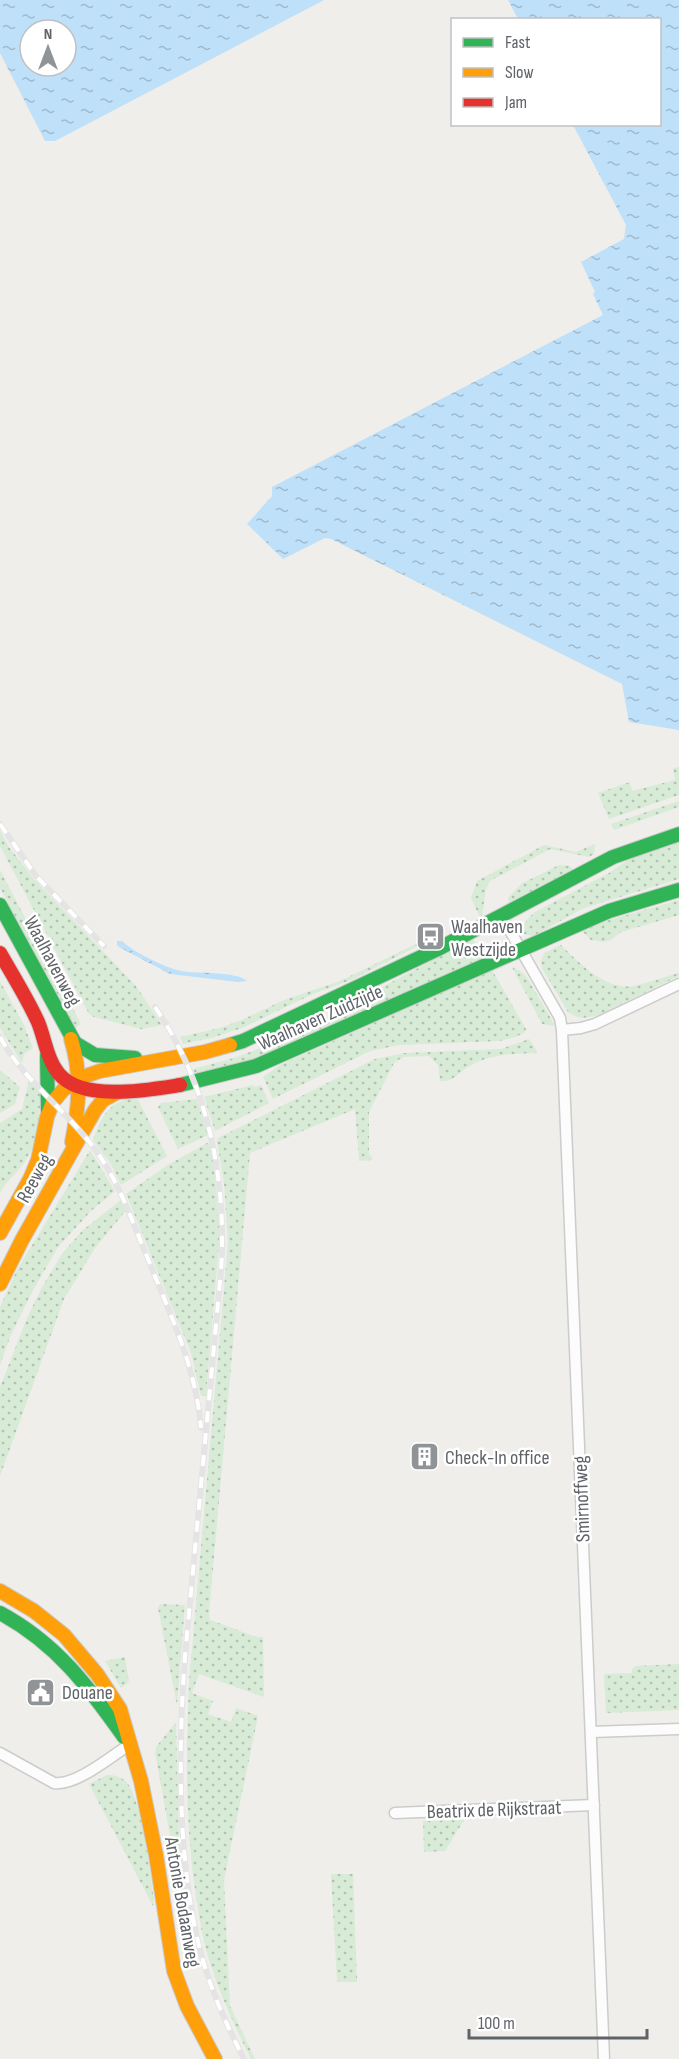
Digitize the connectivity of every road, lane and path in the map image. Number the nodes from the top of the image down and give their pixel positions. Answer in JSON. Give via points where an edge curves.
{"nodes":[{"id":1,"x":679,"y":834,"type":"edge"},
{"id":2,"x":679,"y":890,"type":"edge"},
{"id":3,"x":0,"y":905,"type":"edge"},
{"id":4,"x":501,"y":915,"type":"junction"},
{"id":5,"x":520,"y":950,"type":"junction"},
{"id":6,"x":0,"y":953,"type":"edge"},
{"id":7,"x":679,"y":984,"type":"edge"},
{"id":8,"x":562,"y":1030,"type":"junction"},
{"id":9,"x":77,"y":1049,"type":"junction"},
{"id":10,"x":206,"y":1052,"type":"junction"},
{"id":11,"x":50,"y":1061,"type":"junction"},
{"id":12,"x":79,"y":1081,"type":"junction"},
{"id":13,"x":127,"y":1090,"type":"junction"},
{"id":14,"x":106,"y":1098,"type":"joint"},
{"id":15,"x":46,"y":1122,"type":"junction"},
{"id":16,"x":69,"y":1156,"type":"junction"},
{"id":17,"x":0,"y":1233,"type":"edge"},
{"id":18,"x":0,"y":1284,"type":"edge"},
{"id":19,"x":0,"y":1591,"type":"edge"},
{"id":20,"x":0,"y":1613,"type":"edge"},
{"id":21,"x":679,"y":1729,"type":"edge"},
{"id":22,"x":591,"y":1732,"type":"junction"},
{"id":23,"x":129,"y":1745,"type":"junction"},
{"id":24,"x":0,"y":1754,"type":"edge"},
{"id":25,"x":594,"y":1805,"type":"junction"},
{"id":26,"x":395,"y":1813,"type":"dead end"},
{"id":27,"x":215,"y":2059,"type":"edge"},
{"id":28,"x":604,"y":2059,"type":"edge"}],
"edges":[{"from":1,"to":4,"type":"main road","name":"Waalhaven Zuidzijde","via":[[613,857]]},
{"from":2,"to":5,"type":"main road","name":"Waalhaven Zuidzijde","via":[[609,911]]},
{"from":3,"to":9,"type":"main road","name":"Waalhavenweg"},
{"from":4,"to":5,"type":"street"},
{"from":4,"to":10,"type":"main road","name":"Waalhaven Zuidzijde","via":[[261,1033]]},
{"from":5,"to":8,"type":"street","name":"Smirnoffweg","via":[[560,1018]]},
{"from":5,"to":13,"type":"main road","name":"Waalhaven Zuidzijde","via":[[256,1066],[206,1081]]},
{"from":6,"to":11,"type":"main road","via":[[32,1012]]},
{"from":7,"to":8,"type":"street","via":[[595,1024]]},
{"from":8,"to":22,"type":"street","name":"Smirnoffweg"},
{"from":9,"to":10,"type":"main road","name":"Waalhaven Zuidzijde","via":[[96,1056],[123,1058]]},
{"from":9,"to":12,"type":"main road","name":"Reeweg"},
{"from":10,"to":12,"type":"main road","name":"Waalhaven Zuidzijde","via":[[100,1071]]},
{"from":11,"to":12,"type":"main road","via":[[62,1077]]},
{"from":11,"to":15,"type":"main road","name":"Reeweg"},
{"from":12,"to":13,"type":"main road","name":"Waalhaven Zuidzijde","via":[[98,1091]]},
{"from":12,"to":15,"type":"main road","name":"Reeweg","via":[[63,1090],[53,1102]]},
{"from":12,"to":16,"type":"main road","name":"Reeweg"},
{"from":13,"to":14,"type":"main road","name":"Waalhaven Zuidzijde"},
{"from":14,"to":16,"type":"main road","name":"Reeweg","via":[[96,1108]]},
{"from":15,"to":17,"type":"main road","name":"Reeweg","via":[[38,1160]]},
{"from":16,"to":18,"type":"main road","name":"Reeweg"},
{"from":19,"to":23,"type":"main road","name":"Antonie Bodaanweg","via":[[41,1616],[77,1649],[120,1709]]},
{"from":20,"to":23,"type":"main road","name":"Antonie Bodaanweg","via":[[35,1634],[64,1659]]},
{"from":21,"to":22,"type":"street"},
{"from":22,"to":25,"type":"street","name":"Smirnoffweg"},
{"from":23,"to":24,"type":"street","via":[[63,1784]]},
{"from":23,"to":27,"type":"main road","name":"Antonie Bodaanweg","via":[[145,1802],[174,1971]]},
{"from":25,"to":26,"type":"street","name":"Beatrix de Rijkstraat"},
{"from":25,"to":28,"type":"street","name":"Smirnoffweg"}]}
